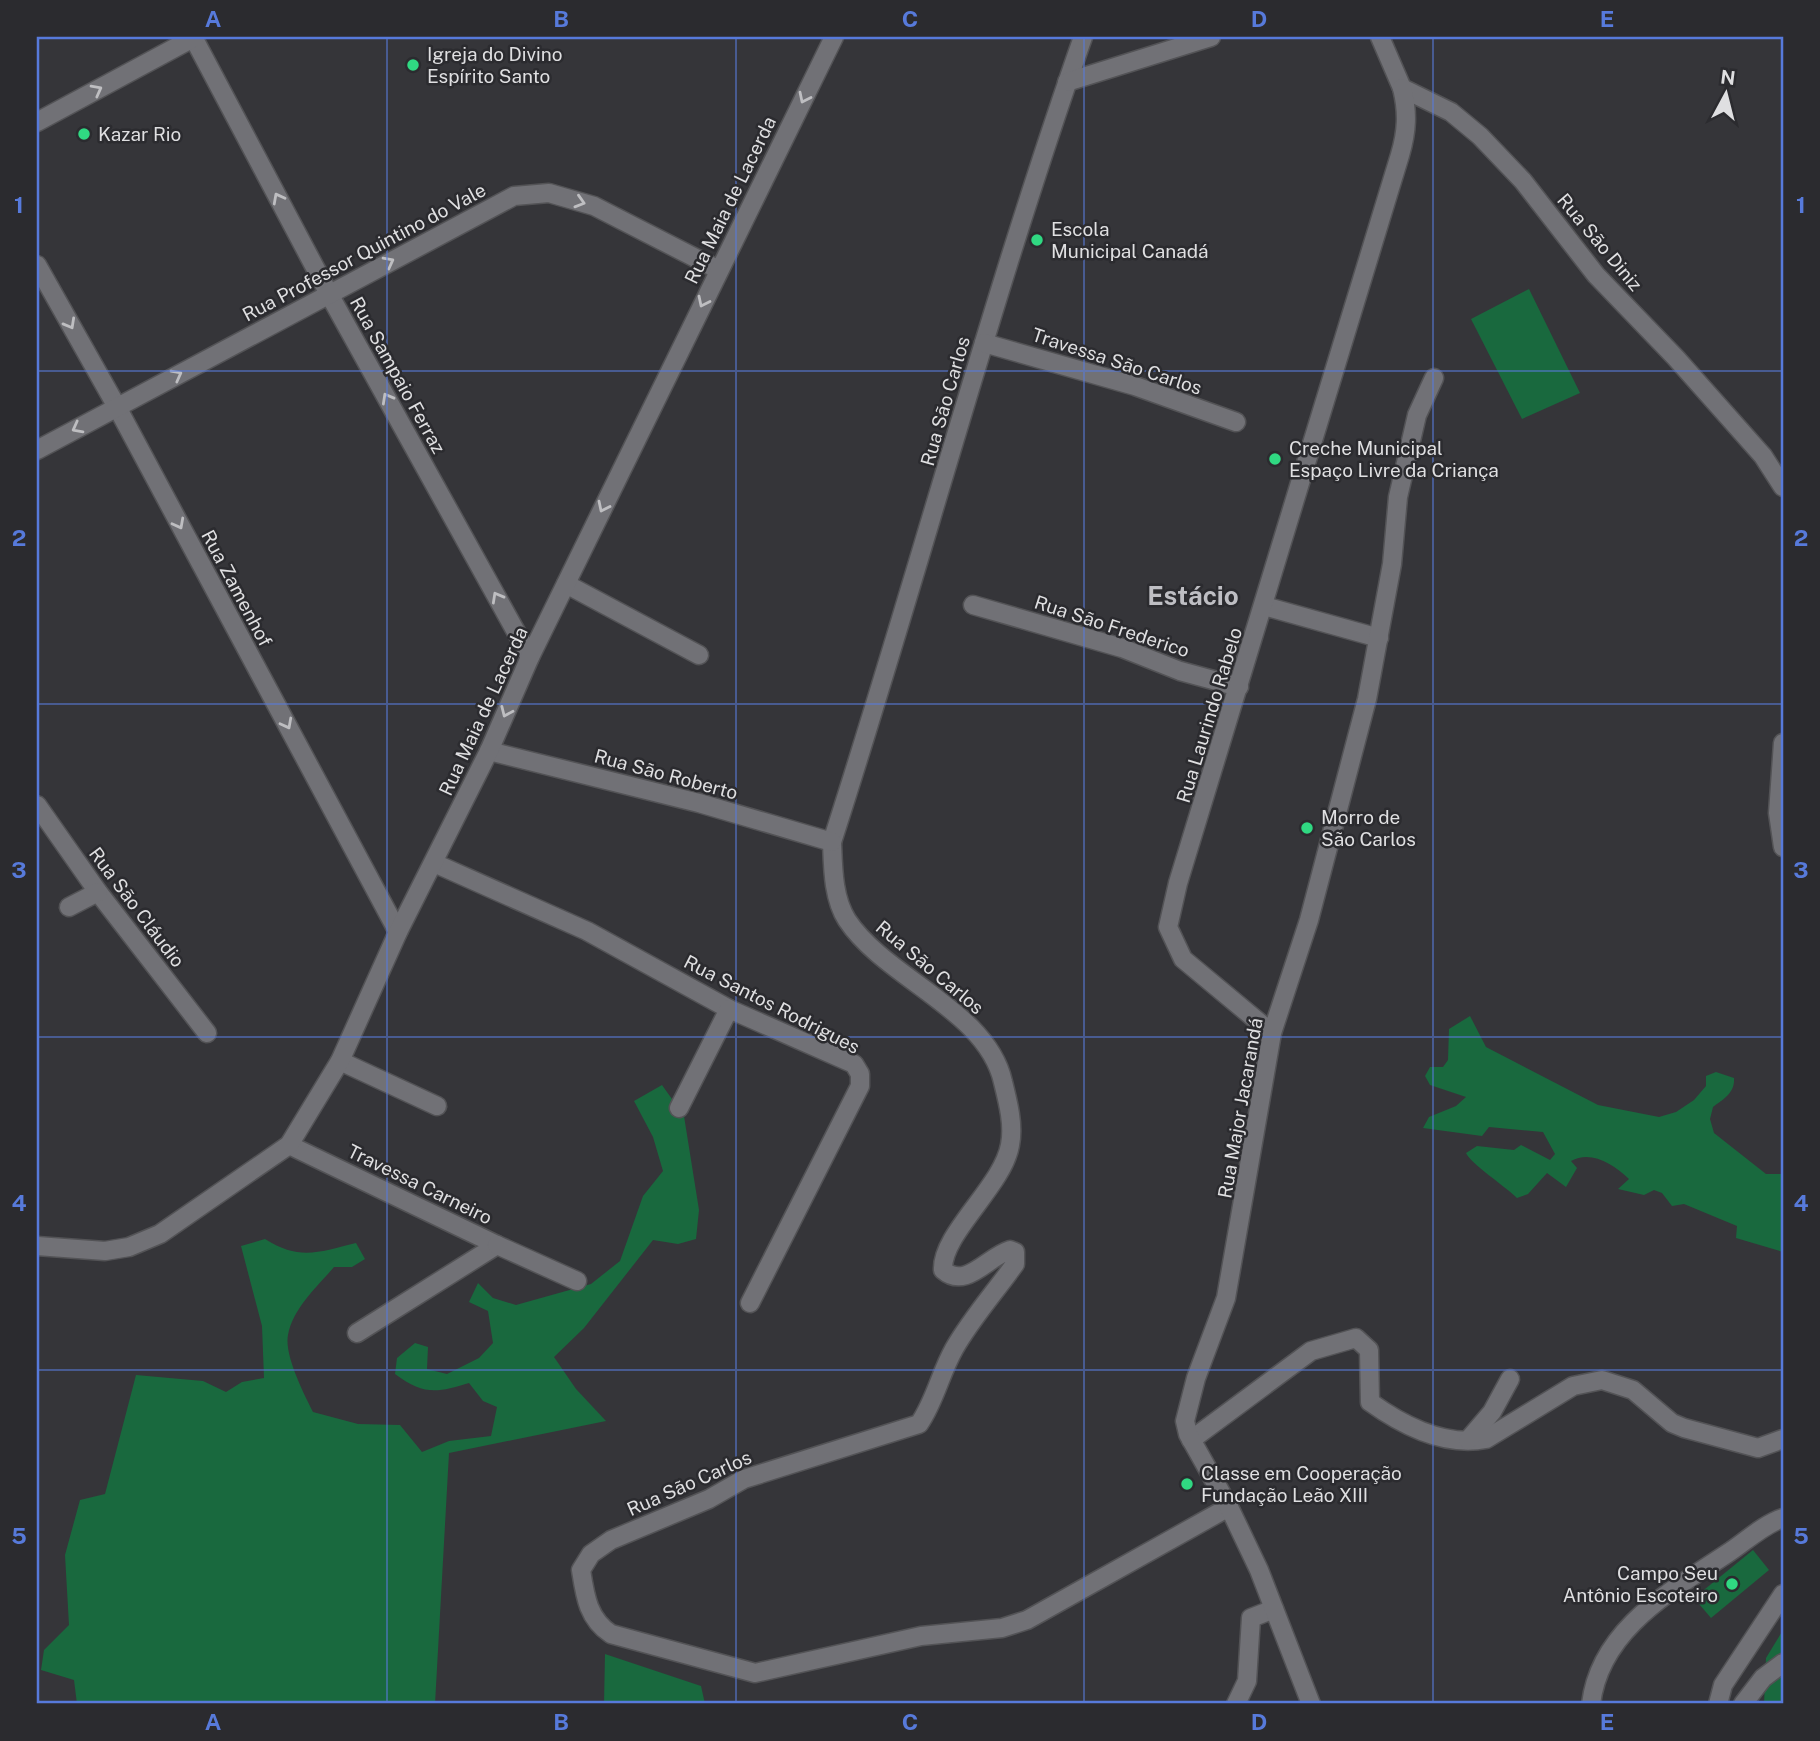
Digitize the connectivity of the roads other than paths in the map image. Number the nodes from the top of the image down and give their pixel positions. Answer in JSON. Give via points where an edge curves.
{"nodes":[{"id":1,"x":194,"y":37,"type":"edge"},
{"id":2,"x":834,"y":37,"type":"edge"},
{"id":3,"x":1083,"y":37,"type":"edge"},
{"id":4,"x":1211,"y":37,"type":"edge"},
{"id":5,"x":1380,"y":37,"type":"edge"},
{"id":6,"x":1067,"y":82,"type":"junction"},
{"id":7,"x":1402,"y":88,"type":"junction"},
{"id":8,"x":37,"y":122,"type":"edge"},
{"id":9,"x":37,"y":265,"type":"edge"},
{"id":10,"x":719,"y":270,"type":"junction"},
{"id":11,"x":329,"y":294,"type":"junction"},
{"id":12,"x":984,"y":343,"type":"junction"},
{"id":13,"x":1434,"y":378,"type":"dead end"},
{"id":14,"x":117,"y":407,"type":"junction"},
{"id":15,"x":1236,"y":422,"type":"dead end"},
{"id":16,"x":37,"y":450,"type":"edge"},
{"id":17,"x":1783,"y":487,"type":"edge"},
{"id":18,"x":566,"y":584,"type":"junction"},
{"id":19,"x":973,"y":605,"type":"dead end"},
{"id":20,"x":1264,"y":606,"type":"junction"},
{"id":21,"x":1379,"y":638,"type":"junction"},
{"id":22,"x":699,"y":655,"type":"dead end"},
{"id":23,"x":530,"y":657,"type":"junction"},
{"id":24,"x":1239,"y":687,"type":"junction"},
{"id":25,"x":1783,"y":743,"type":"edge"},
{"id":26,"x":489,"y":751,"type":"junction"},
{"id":27,"x":37,"y":804,"type":"edge"},
{"id":28,"x":832,"y":842,"type":"junction"},
{"id":29,"x":1783,"y":847,"type":"edge"},
{"id":30,"x":434,"y":863,"type":"junction"},
{"id":31,"x":98,"y":892,"type":"junction"},
{"id":32,"x":69,"y":907,"type":"dead end"},
{"id":33,"x":398,"y":932,"type":"junction"},
{"id":34,"x":729,"y":1009,"type":"junction"},
{"id":35,"x":206,"y":1033,"type":"dead end"},
{"id":36,"x":1272,"y":1033,"type":"junction"},
{"id":37,"x":340,"y":1061,"type":"junction"},
{"id":38,"x":437,"y":1106,"type":"dead end"},
{"id":39,"x":679,"y":1108,"type":"dead end"},
{"id":40,"x":289,"y":1145,"type":"junction"},
{"id":41,"x":496,"y":1245,"type":"junction"},
{"id":42,"x":37,"y":1246,"type":"edge"},
{"id":43,"x":577,"y":1281,"type":"dead end"},
{"id":44,"x":750,"y":1303,"type":"dead end"},
{"id":45,"x":357,"y":1333,"type":"dead end"},
{"id":46,"x":1510,"y":1379,"type":"dead end"},
{"id":47,"x":1783,"y":1439,"type":"edge"},
{"id":48,"x":1191,"y":1440,"type":"junction"},
{"id":49,"x":1468,"y":1440,"type":"junction"},
{"id":50,"x":1229,"y":1507,"type":"junction"},
{"id":51,"x":1783,"y":1518,"type":"edge"},
{"id":52,"x":1783,"y":1594,"type":"edge"},
{"id":53,"x":1274,"y":1609,"type":"junction"},
{"id":54,"x":1783,"y":1663,"type":"edge"},
{"id":55,"x":1236,"y":1704,"type":"edge"},
{"id":56,"x":1311,"y":1704,"type":"edge"},
{"id":57,"x":1591,"y":1704,"type":"edge"},
{"id":58,"x":1718,"y":1704,"type":"edge"},
{"id":59,"x":1743,"y":1704,"type":"edge"}],
"edges":[{"from":8,"to":1,"type":"street","one_way":true},
{"from":11,"to":1,"type":"street","name":"Rua Sampaio Ferraz","one_way":true},
{"from":2,"to":10,"type":"street","name":"Rua Maia de Lacerda","one_way":true},
{"from":3,"to":6,"type":"street","name":"Rua São Carlos"},
{"from":4,"to":6,"type":"street"},
{"from":5,"to":7,"type":"street"},
{"from":6,"to":12,"type":"street","name":"Rua São Carlos"},
{"from":7,"to":17,"type":"street","name":"Rua São Diniz","via":[[1451,112],[1480,136],[1596,275],[1754,446]]},
{"from":7,"to":20,"type":"street","name":"Rua Laurindo Rabelo","via":[[1407,131]]},
{"from":9,"to":14,"type":"street","name":"Rua Zamenhof","one_way":true},
{"from":11,"to":10,"type":"street","name":"Rua Professor Quintino do Vale","one_way":true,"via":[[514,196],[549,192],[594,206]]},
{"from":10,"to":18,"type":"street","name":"Rua Maia de Lacerda","one_way":true},
{"from":14,"to":11,"type":"street","name":"Rua Professor Quintino do Vale","one_way":true},
{"from":23,"to":11,"type":"street","name":"Rua Sampaio Ferraz","one_way":true},
{"from":12,"to":15,"type":"street","name":"Travessa São Carlos","via":[[1135,386]]},
{"from":12,"to":28,"type":"street","name":"Rua São Carlos"},
{"from":13,"to":21,"type":"street","name":"Rua Major Jacarandá","via":[[1417,415],[1398,497]]},
{"from":14,"to":16,"type":"street","name":"Rua Professor Quintino do Vale","one_way":true},
{"from":14,"to":33,"type":"street","name":"Rua Zamenhof","one_way":true},
{"from":18,"to":22,"type":"street"},
{"from":18,"to":23,"type":"street","name":"Rua Maia de Lacerda"},
{"from":19,"to":24,"type":"street","name":"Rua São Frederico"},
{"from":20,"to":21,"type":"street"},
{"from":20,"to":24,"type":"street","name":"Rua Laurindo Rabelo"},
{"from":21,"to":36,"type":"street","name":"Rua Major Jacarandá","via":[[1309,920]]},
{"from":23,"to":26,"type":"street","name":"Rua Maia de Lacerda","one_way":true},
{"from":24,"to":36,"type":"street","name":"Rua Laurindo Rabelo","via":[[1168,927],[1183,959]]},
{"from":25,"to":29,"type":"street","via":[[1778,813]]},
{"from":26,"to":28,"type":"street","name":"Rua São Roberto","via":[[699,803]]},
{"from":26,"to":30,"type":"street","name":"Rua Maia de Lacerda"},
{"from":27,"to":31,"type":"street","name":"Rua São Cláudio"},
{"from":28,"to":50,"type":"street","name":"Rua São Carlos","via":[[833,882],[846,918],[869,945],[975,1032],[1002,1078],[1012,1127],[1010,1147],[990,1186],[947,1248],[943,1270],[950,1276],[965,1277],[1010,1250],[1015,1252],[1015,1264],[964,1331],[919,1424],[744,1479],[709,1499],[611,1540],[591,1554],[581,1570],[594,1619],[611,1634],[740,1670],[767,1672],[921,1636],[1002,1628],[1027,1620]]},
{"from":30,"to":33,"type":"street","name":"Rua Maia de Lacerda"},
{"from":30,"to":34,"type":"street","name":"Rua Santos Rodrigues","via":[[587,931]]},
{"from":31,"to":32,"type":"street"},
{"from":31,"to":35,"type":"street","name":"Rua São Cláudio"},
{"from":33,"to":37,"type":"street","name":"Rua Maia de Lacerda"},
{"from":34,"to":39,"type":"street"},
{"from":34,"to":44,"type":"street","name":"Rua Santos Rodrigues","via":[[854,1064],[860,1074],[860,1086]]},
{"from":36,"to":48,"type":"street","name":"Rua Major Jacarandá","via":[[1226,1298],[1185,1420]]},
{"from":37,"to":38,"type":"street"},
{"from":37,"to":40,"type":"street","name":"Rua Maia de Lacerda"},
{"from":40,"to":41,"type":"street","name":"Travessa Carneiro"},
{"from":40,"to":42,"type":"street","name":"Rua Maia de Lacerda","via":[[160,1234],[129,1247],[105,1251]]},
{"from":41,"to":43,"type":"street"},
{"from":41,"to":45,"type":"street","name":"Travessa Carneiro"},
{"from":46,"to":49,"type":"street","via":[[1492,1412]]},
{"from":47,"to":49,"type":"street","via":[[1758,1448],[1684,1428],[1633,1390],[1602,1380],[1573,1386],[1486,1439]]},
{"from":48,"to":49,"type":"street","via":[[1311,1351],[1356,1338],[1368,1350],[1370,1402],[1417,1431]]},
{"from":48,"to":50,"type":"street","name":"Rua Major Jacarandá"},
{"from":50,"to":53,"type":"street","name":"Rua Major Jacarandá"},
{"from":51,"to":57,"type":"street","via":[[1655,1601],[1627,1627],[1605,1658]]},
{"from":52,"to":58,"type":"street","via":[[1723,1685]]},
{"from":53,"to":55,"type":"street","via":[[1251,1618],[1247,1681]]},
{"from":53,"to":56,"type":"street","name":"Rua Major Jacarandá"},
{"from":54,"to":59,"type":"street","via":[[1763,1678]]}]}
